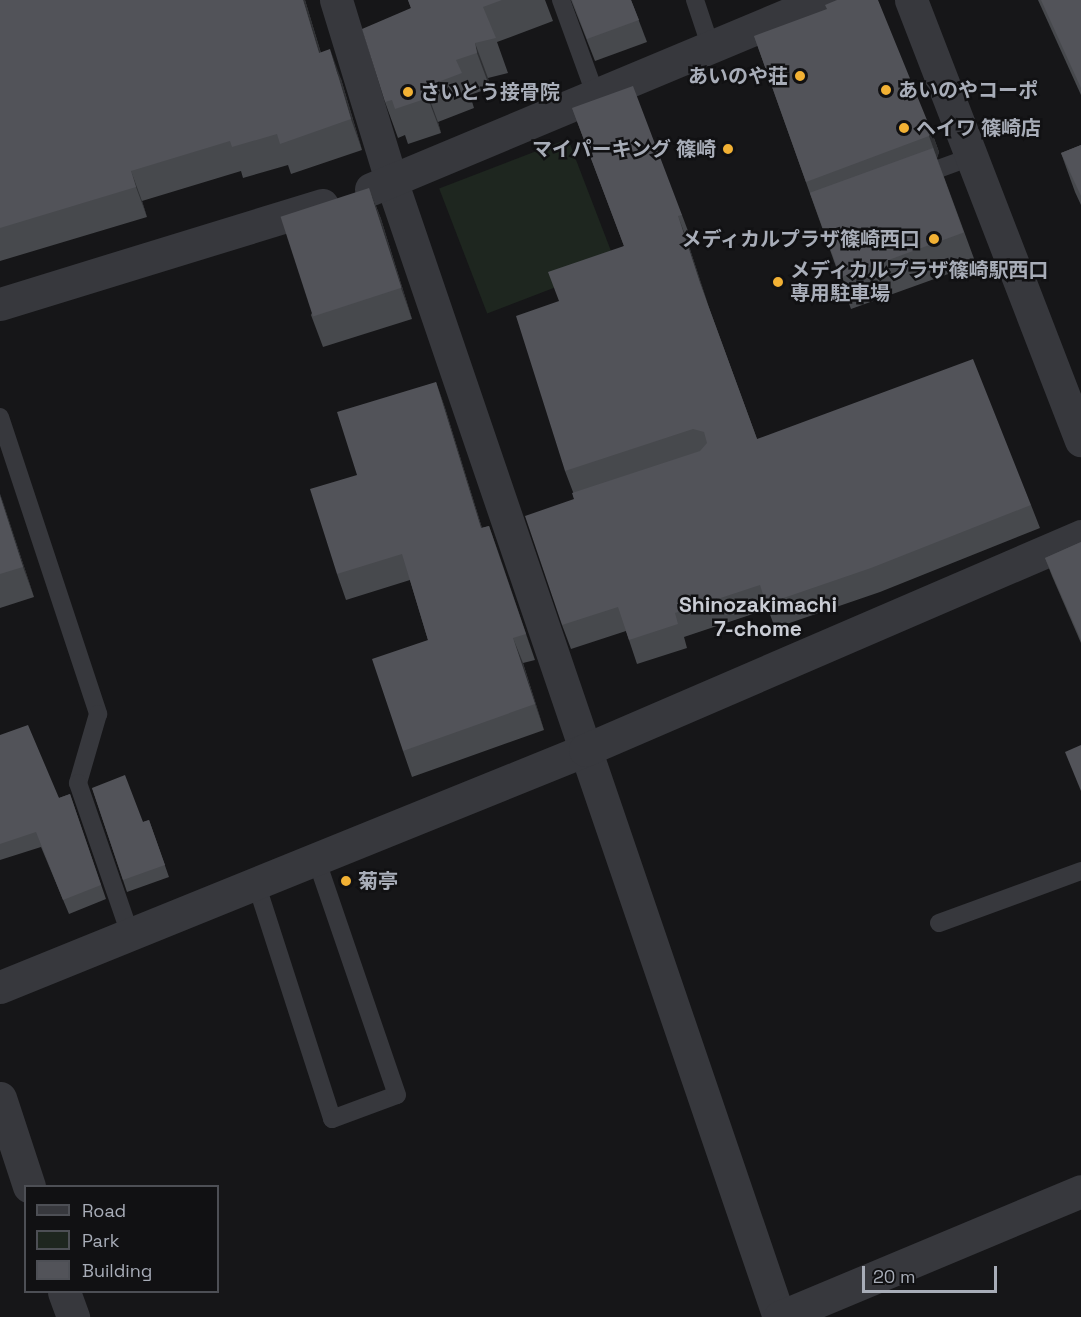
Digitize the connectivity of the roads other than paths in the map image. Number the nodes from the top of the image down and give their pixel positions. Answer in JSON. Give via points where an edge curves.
{"nodes":[{"id":1,"x":336,"y":0,"type":"edge"},
{"id":2,"x":561,"y":0,"type":"edge"},
{"id":3,"x":694,"y":0,"type":"edge"},
{"id":4,"x":823,"y":0,"type":"edge"},
{"id":5,"x":911,"y":0,"type":"edge"},
{"id":6,"x":711,"y":48,"type":"junction"},
{"id":7,"x":596,"y":96,"type":"junction"},
{"id":8,"x":971,"y":157,"type":"junction"},
{"id":9,"x":906,"y":181,"type":"edge"},
{"id":10,"x":392,"y":183,"type":"junction"},
{"id":11,"x":0,"y":304,"type":"edge"},
{"id":12,"x":0,"y":417,"type":"edge"},
{"id":13,"x":1081,"y":440,"type":"edge"},
{"id":14,"x":1081,"y":536,"type":"edge"},
{"id":15,"x":585,"y":750,"type":"junction"},
{"id":16,"x":316,"y":858,"type":"junction"},
{"id":17,"x":1081,"y":871,"type":"edge"},
{"id":18,"x":256,"y":883,"type":"junction"},
{"id":19,"x":939,"y":922,"type":"dead end"},
{"id":20,"x":130,"y":934,"type":"junction"},
{"id":21,"x":0,"y":987,"type":"edge"},
{"id":22,"x":0,"y":1098,"type":"edge"},
{"id":23,"x":29,"y":1185,"type":"edge"},
{"id":24,"x":1081,"y":1191,"type":"edge"},
{"id":25,"x":64,"y":1293,"type":"edge"},
{"id":26,"x":73,"y":1317,"type":"edge"},
{"id":27,"x":780,"y":1317,"type":"edge"}],
"edges":[{"from":1,"to":10,"type":"street"},
{"from":2,"to":7,"type":"lane"},
{"from":3,"to":6,"type":"lane"},
{"from":4,"to":6,"type":"street"},
{"from":5,"to":8,"type":"street"},
{"from":6,"to":7,"type":"street"},
{"from":7,"to":10,"type":"street"},
{"from":8,"to":9,"type":"lane"},
{"from":8,"to":13,"type":"street"},
{"from":10,"to":11,"type":"street"},
{"from":10,"to":15,"type":"street","via":[[520,525]]},
{"from":12,"to":20,"type":"lane","via":[[98,714],[78,783]]},
{"from":14,"to":15,"type":"street"},
{"from":15,"to":16,"type":"street"},
{"from":15,"to":27,"type":"street"},
{"from":16,"to":18,"type":"street"},
{"from":16,"to":18,"type":"lane","via":[[397,1095],[332,1119]]},
{"from":17,"to":19,"type":"lane"},
{"from":18,"to":20,"type":"street"},
{"from":20,"to":21,"type":"street"},
{"from":22,"to":23,"type":"street"},
{"from":24,"to":27,"type":"street"},
{"from":25,"to":26,"type":"street"}]}
